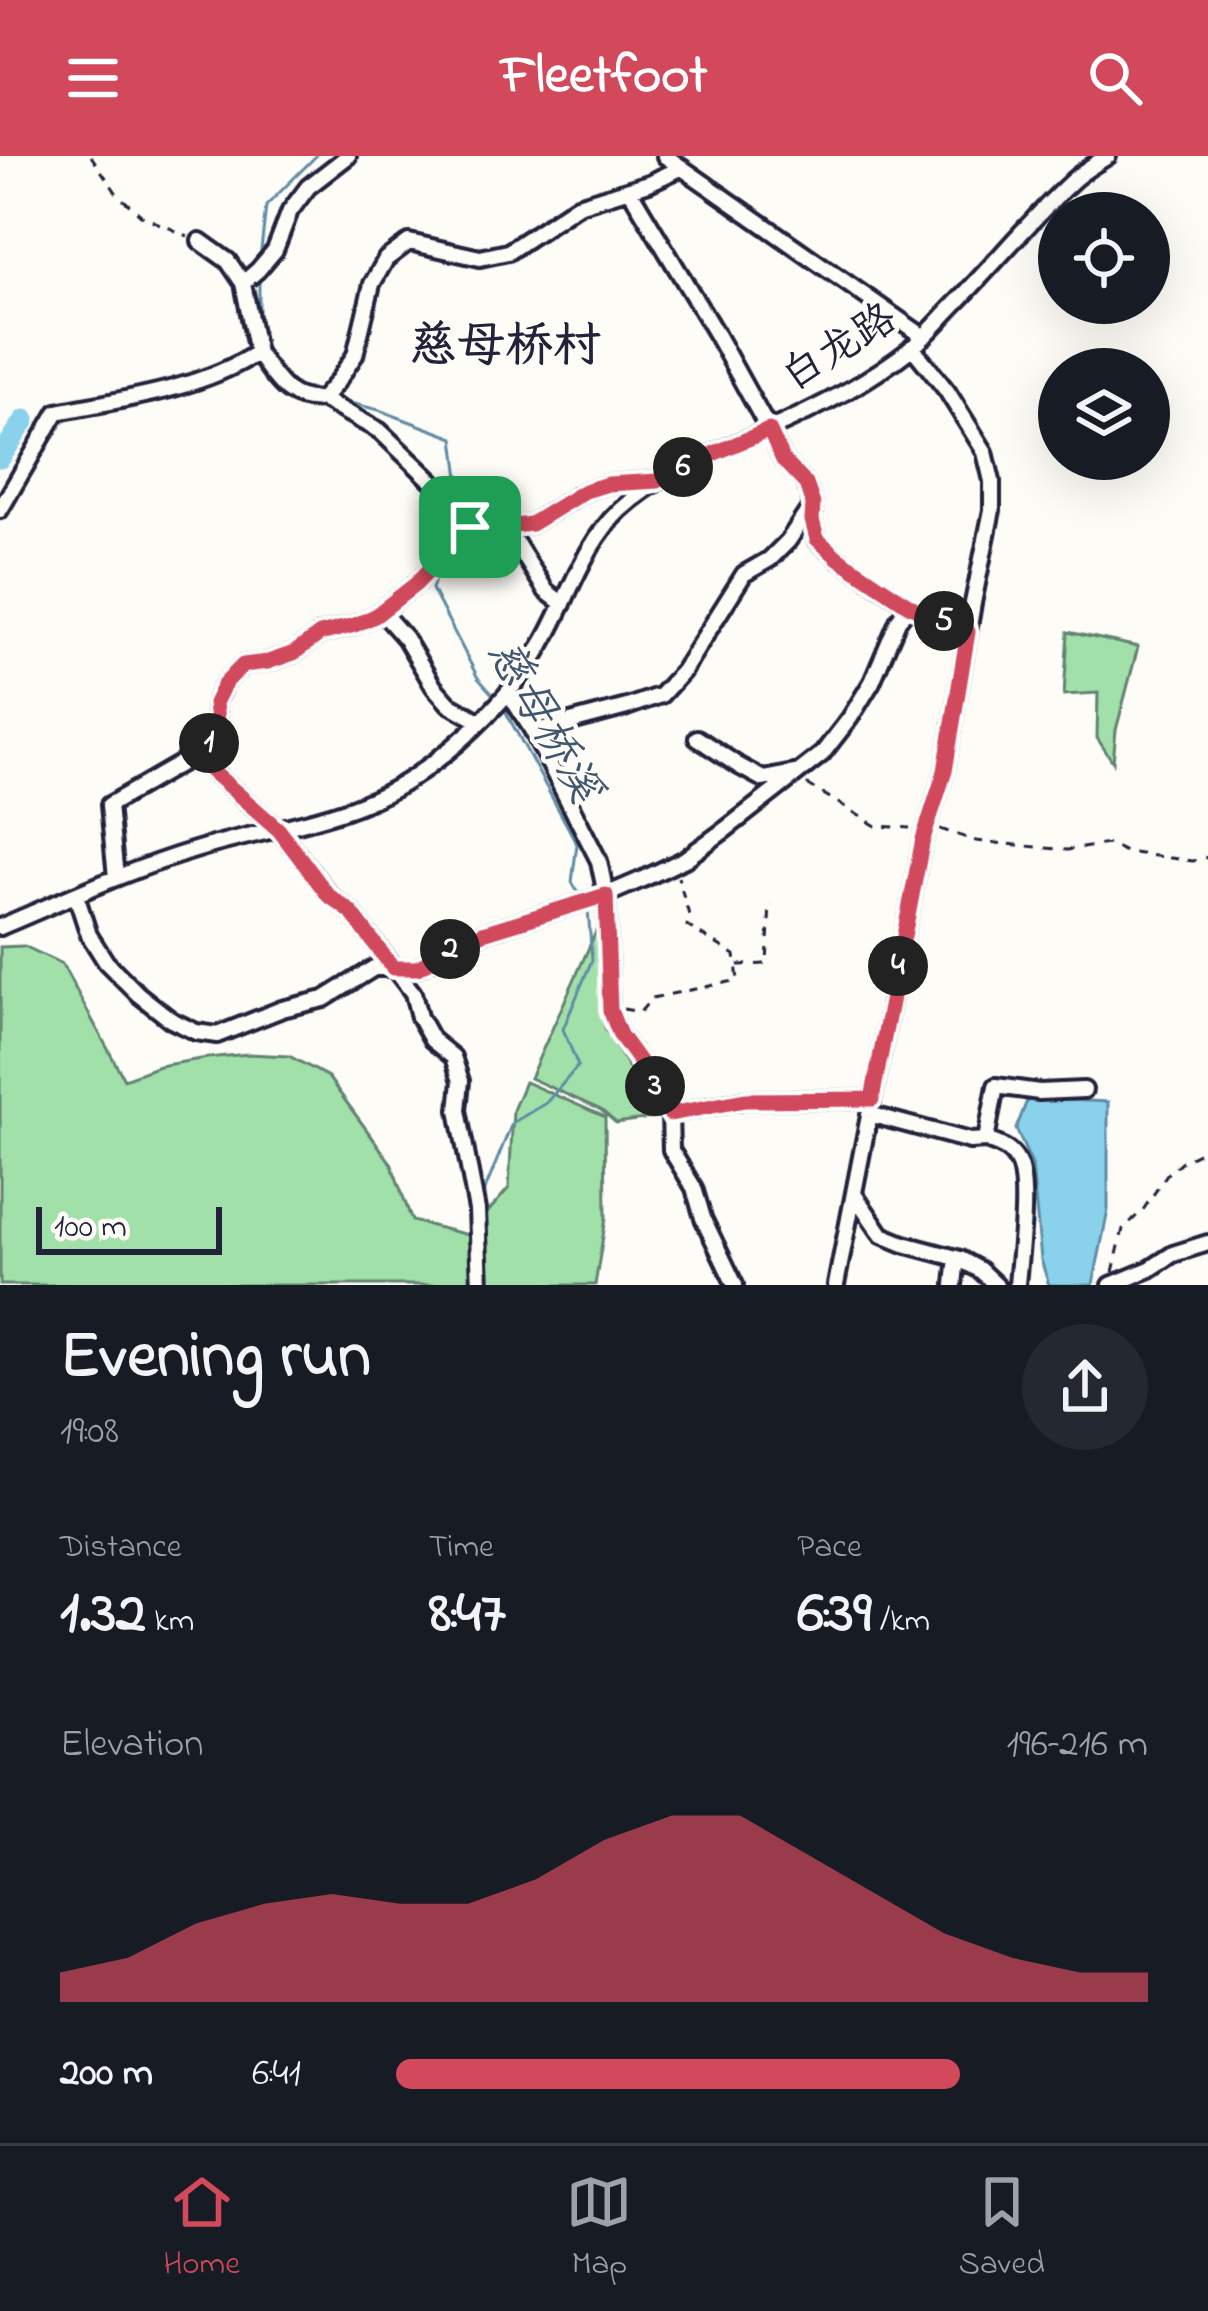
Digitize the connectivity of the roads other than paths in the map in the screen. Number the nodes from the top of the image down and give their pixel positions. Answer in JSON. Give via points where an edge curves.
{"nodes":[{"id":1,"x":348,"y":156,"type":"edge"},
{"id":2,"x":665,"y":156,"type":"edge"},
{"id":3,"x":1108,"y":156,"type":"edge"},
{"id":4,"x":681,"y":168,"type":"junction"},
{"id":5,"x":629,"y":189,"type":"junction"},
{"id":6,"x":200,"y":241,"type":"road end"},
{"id":7,"x":243,"y":283,"type":"junction"},
{"id":8,"x":918,"y":342,"type":"junction"},
{"id":9,"x":257,"y":353,"type":"junction"},
{"id":10,"x":322,"y":398,"type":"junction"},
{"id":11,"x":769,"y":430,"type":"junction"},
{"id":12,"x":658,"y":481,"type":"junction"},
{"id":13,"x":813,"y":504,"type":"junction"},
{"id":14,"x":0,"y":510,"type":"edge"},
{"id":15,"x":470,"y":527,"type":"junction"},
{"id":16,"x":506,"y":527,"type":"junction"},
{"id":17,"x":563,"y":604,"type":"junction"},
{"id":18,"x":910,"y":606,"type":"junction"},
{"id":19,"x":381,"y":611,"type":"junction"},
{"id":20,"x":968,"y":632,"type":"junction"},
{"id":21,"x":508,"y":692,"type":"junction"},
{"id":22,"x":479,"y":721,"type":"junction"},
{"id":23,"x":533,"y":732,"type":"junction"},
{"id":24,"x":697,"y":738,"type":"dead end"},
{"id":25,"x":200,"y":753,"type":"junction"},
{"id":26,"x":798,"y":774,"type":"junction"},
{"id":27,"x":279,"y":830,"type":"junction"},
{"id":28,"x":116,"y":878,"type":"junction"},
{"id":29,"x":76,"y":895,"type":"junction"},
{"id":30,"x":606,"y":895,"type":"junction"},
{"id":31,"x":0,"y":927,"type":"edge"},
{"id":32,"x":393,"y":968,"type":"junction"},
{"id":33,"x":1084,"y":1090,"type":"dead end"},
{"id":34,"x":870,"y":1107,"type":"junction"},
{"id":35,"x":670,"y":1114,"type":"junction"},
{"id":36,"x":986,"y":1140,"type":"junction"},
{"id":37,"x":854,"y":1194,"type":"junction"},
{"id":38,"x":1208,"y":1243,"type":"edge"},
{"id":39,"x":960,"y":1259,"type":"junction"},
{"id":40,"x":480,"y":1285,"type":"edge"},
{"id":41,"x":735,"y":1285,"type":"edge"},
{"id":42,"x":836,"y":1285,"type":"edge"},
{"id":43,"x":954,"y":1285,"type":"edge"},
{"id":44,"x":996,"y":1285,"type":"edge"},
{"id":45,"x":1017,"y":1285,"type":"edge"},
{"id":46,"x":1110,"y":1285,"type":"edge"}],
"edges":[{"from":1,"to":7,"type":"street","via":[[308,187],[275,250]]},
{"from":2,"to":4,"type":"street"},
{"from":3,"to":8,"type":"street","name":"白龙路","via":[[1072,180]]},
{"from":4,"to":5,"type":"street"},
{"from":4,"to":8,"type":"street"},
{"from":5,"to":10,"type":"street","via":[[578,205],[508,252],[480,257],[409,242],[372,284],[355,355]]},
{"from":5,"to":11,"type":"street"},
{"from":6,"to":7,"type":"street"},
{"from":7,"to":9,"type":"street"},
{"from":8,"to":11,"type":"street","name":"白龙路"},
{"from":8,"to":20,"type":"street","via":[[985,452],[992,481]]},
{"from":9,"to":10,"type":"street","via":[[288,392]]},
{"from":9,"to":14,"type":"street","via":[[155,393],[57,412]]},
{"from":10,"to":15,"type":"street","via":[[380,431]]},
{"from":11,"to":12,"type":"street","name":"白龙路"},
{"from":11,"to":13,"type":"street"},
{"from":12,"to":16,"type":"street","via":[[608,484],[531,524]]},
{"from":12,"to":17,"type":"street","name":"白龙路","via":[[614,517]]},
{"from":13,"to":18,"type":"street","via":[[817,539]]},
{"from":13,"to":23,"type":"street","via":[[779,550],[744,574],[661,695]]},
{"from":15,"to":16,"type":"street"},
{"from":15,"to":19,"type":"street"},
{"from":16,"to":17,"type":"street"},
{"from":17,"to":21,"type":"street","name":"白龙路"},
{"from":18,"to":20,"type":"street"},
{"from":18,"to":26,"type":"street","via":[[850,718]]},
{"from":19,"to":22,"type":"street","via":[[449,704]]},
{"from":19,"to":25,"type":"street","via":[[294,653],[243,665],[215,703],[219,740]]},
{"from":20,"to":34,"type":"street"},
{"from":21,"to":22,"type":"street","name":"白龙路"},
{"from":21,"to":23,"type":"street"},
{"from":22,"to":27,"type":"street","name":"白龙路","via":[[390,791]]},
{"from":23,"to":30,"type":"street","via":[[599,861]]},
{"from":24,"to":26,"type":"street","via":[[763,779]]},
{"from":25,"to":27,"type":"street"},
{"from":25,"to":28,"type":"street","via":[[110,805]]},
{"from":26,"to":30,"type":"street","via":[[685,859]]},
{"from":27,"to":28,"type":"street","name":"白龙路"},
{"from":27,"to":32,"type":"street"},
{"from":28,"to":29,"type":"street","name":"白龙路"},
{"from":29,"to":31,"type":"street","name":"白龙路"},
{"from":29,"to":32,"type":"street","via":[[106,962],[196,1032],[234,1030],[324,999],[374,968]]},
{"from":30,"to":32,"type":"street","via":[[483,933],[417,968]]},
{"from":30,"to":35,"type":"street","via":[[610,1007]]},
{"from":32,"to":40,"type":"street","via":[[461,1081]]},
{"from":33,"to":36,"type":"street","via":[[997,1086]]},
{"from":34,"to":35,"type":"street","via":[[745,1100]]},
{"from":34,"to":36,"type":"street","via":[[970,1142]]},
{"from":34,"to":37,"type":"street"},
{"from":35,"to":41,"type":"street","via":[[671,1150]]},
{"from":36,"to":45,"type":"street","via":[[1019,1164]]},
{"from":37,"to":39,"type":"street","via":[[882,1235]]},
{"from":37,"to":42,"type":"street"},
{"from":38,"to":46,"type":"street"},
{"from":39,"to":43,"type":"street"},
{"from":39,"to":44,"type":"street"}]}
